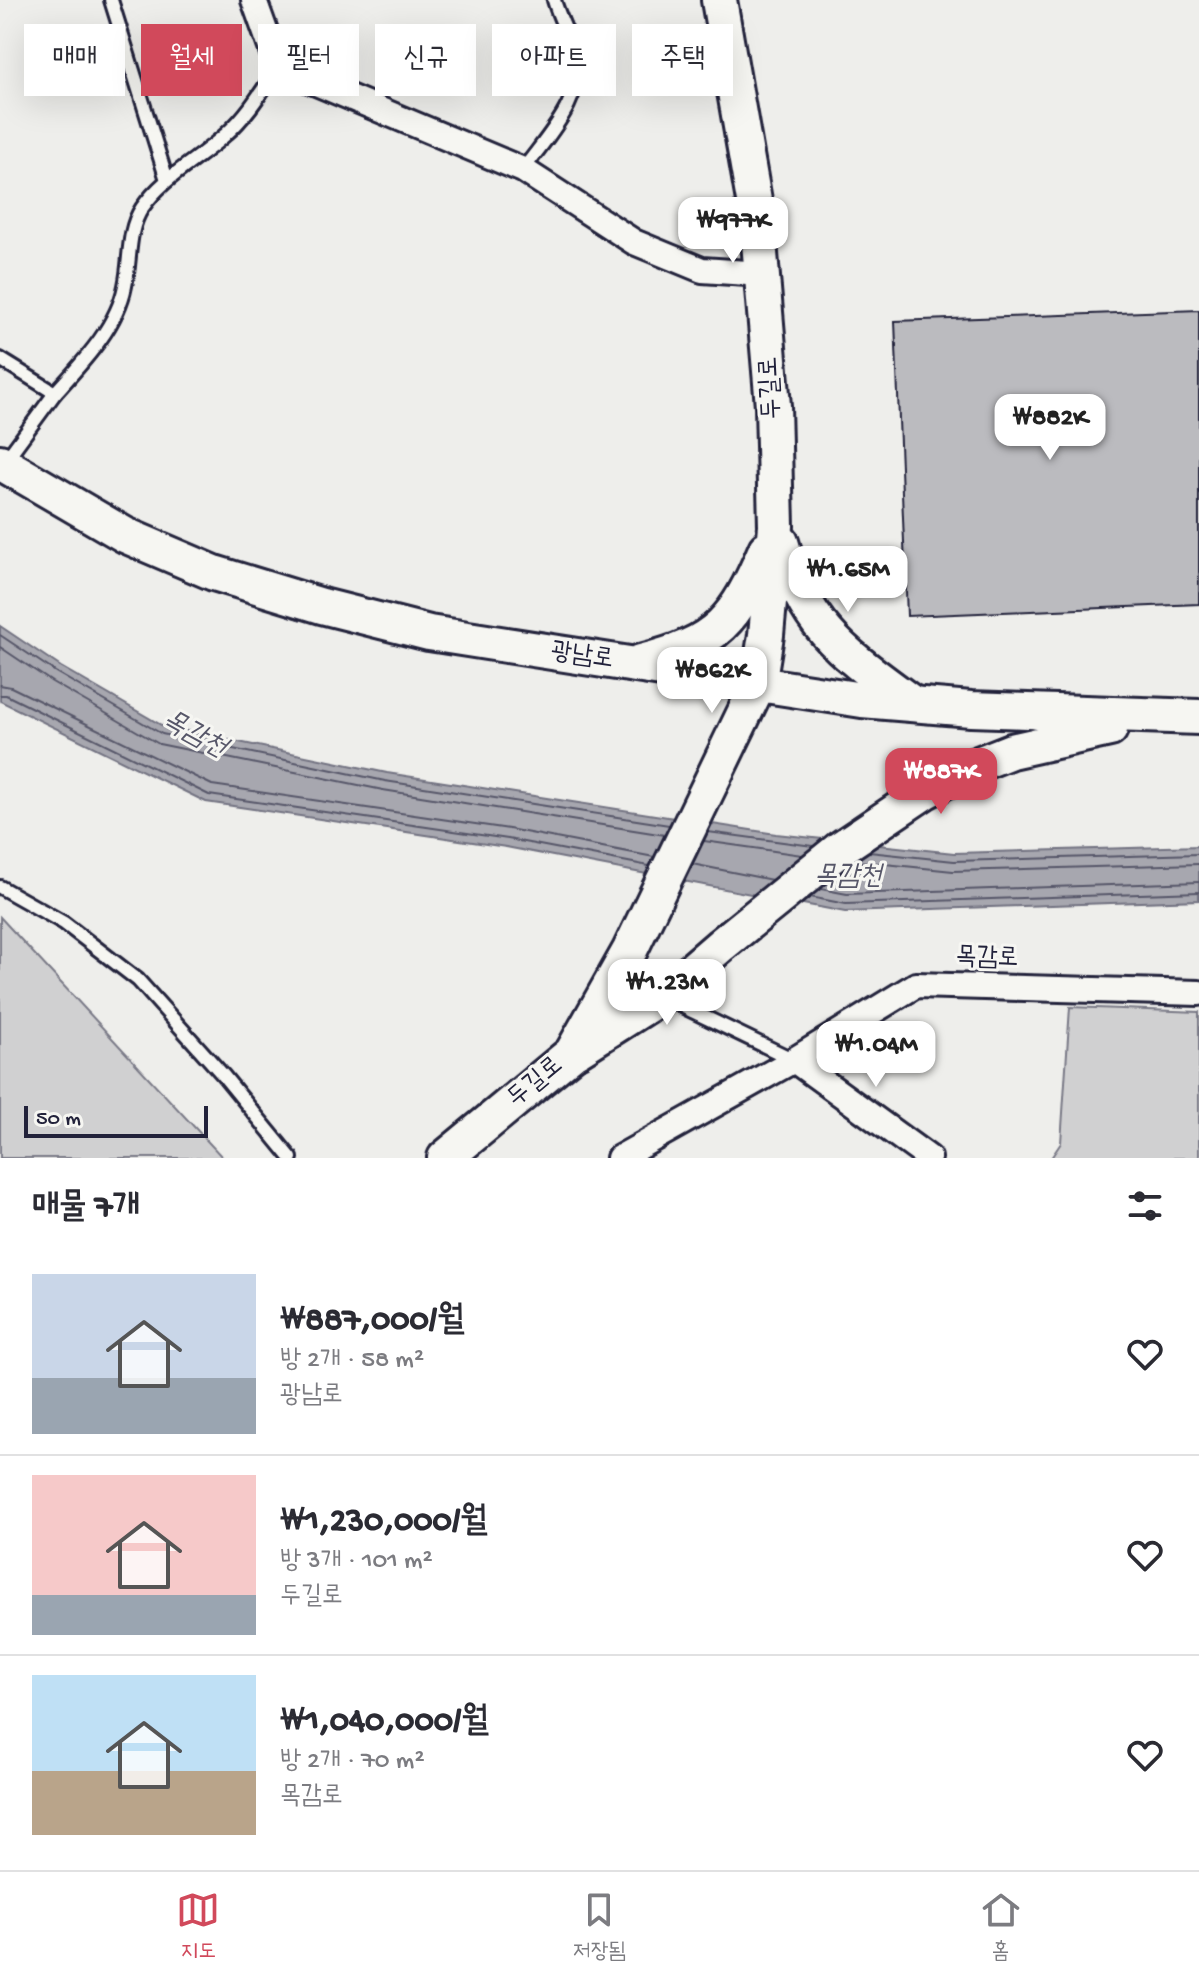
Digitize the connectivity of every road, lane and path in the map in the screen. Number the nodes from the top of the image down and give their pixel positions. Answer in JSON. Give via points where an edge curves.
{"nodes":[{"id":1,"x":111,"y":0,"type":"edge"},
{"id":2,"x":254,"y":0,"type":"edge"},
{"id":3,"x":554,"y":0,"type":"edge"},
{"id":4,"x":719,"y":0,"type":"edge"},
{"id":5,"x":263,"y":24,"type":"edge"},
{"id":6,"x":258,"y":96,"type":"edge"},
{"id":7,"x":347,"y":96,"type":"edge"},
{"id":8,"x":523,"y":170,"type":"junction"},
{"id":9,"x":167,"y":180,"type":"junction"},
{"id":10,"x":763,"y":274,"type":"junction"},
{"id":11,"x":0,"y":359,"type":"edge"},
{"id":12,"x":55,"y":393,"type":"junction"},
{"id":13,"x":2,"y":463,"type":"edge"},
{"id":14,"x":776,"y":526,"type":"junction"},
{"id":15,"x":632,"y":664,"type":"junction"},
{"id":16,"x":758,"y":685,"type":"junction"},
{"id":17,"x":914,"y":704,"type":"junction"},
{"id":18,"x":1188,"y":716,"type":"edge"},
{"id":19,"x":0,"y":887,"type":"edge"},
{"id":20,"x":1199,"y":993,"type":"edge"},
{"id":21,"x":662,"y":996,"type":"junction"},
{"id":22,"x":572,"y":1053,"type":"junction"},
{"id":23,"x":794,"y":1060,"type":"junction"},
{"id":24,"x":291,"y":1158,"type":"edge"},
{"id":25,"x":445,"y":1158,"type":"edge"},
{"id":26,"x":619,"y":1158,"type":"edge"},
{"id":27,"x":929,"y":1158,"type":"edge"}],
"edges":[{"from":1,"to":9,"type":"lane"},
{"from":2,"to":5,"type":"street"},
{"from":3,"to":8,"type":"lane","via":[[575,54],[578,82],[568,107]]},
{"from":4,"to":10,"type":"street","name":"두길로"},
{"from":6,"to":9,"type":"lane","via":[[229,133]]},
{"from":7,"to":8,"type":"street"},
{"from":8,"to":10,"type":"street","via":[[634,242],[702,270]]},
{"from":9,"to":12,"type":"lane","via":[[132,228],[125,288],[105,331]]},
{"from":10,"to":14,"type":"street","name":"두길로"},
{"from":11,"to":12,"type":"lane"},
{"from":12,"to":13,"type":"lane"},
{"from":13,"to":15,"type":"street","name":"광남로","via":[[125,535],[227,577],[429,633]]},
{"from":14,"to":15,"type":"street","via":[[745,595],[722,625],[686,649]]},
{"from":14,"to":16,"type":"street","name":"두길로"},
{"from":14,"to":17,"type":"street","via":[[787,566],[818,622],[837,646]]},
{"from":15,"to":16,"type":"street","name":"광남로"},
{"from":16,"to":17,"type":"street","name":"광남로"},
{"from":16,"to":22,"type":"street","name":"두길로","via":[[630,950]]},
{"from":17,"to":18,"type":"street","name":"광남로"},
{"from":18,"to":21,"type":"street","via":[[1061,738],[1011,751],[949,778],[841,848]]},
{"from":19,"to":24,"type":"lane","via":[[64,923],[138,980]]},
{"from":20,"to":23,"type":"street","name":"목감로","via":[[916,985]]},
{"from":21,"to":22,"type":"street"},
{"from":21,"to":23,"type":"lane"},
{"from":22,"to":25,"type":"street","name":"두길로"},
{"from":23,"to":26,"type":"street","name":"목감로"},
{"from":23,"to":27,"type":"street"}]}
